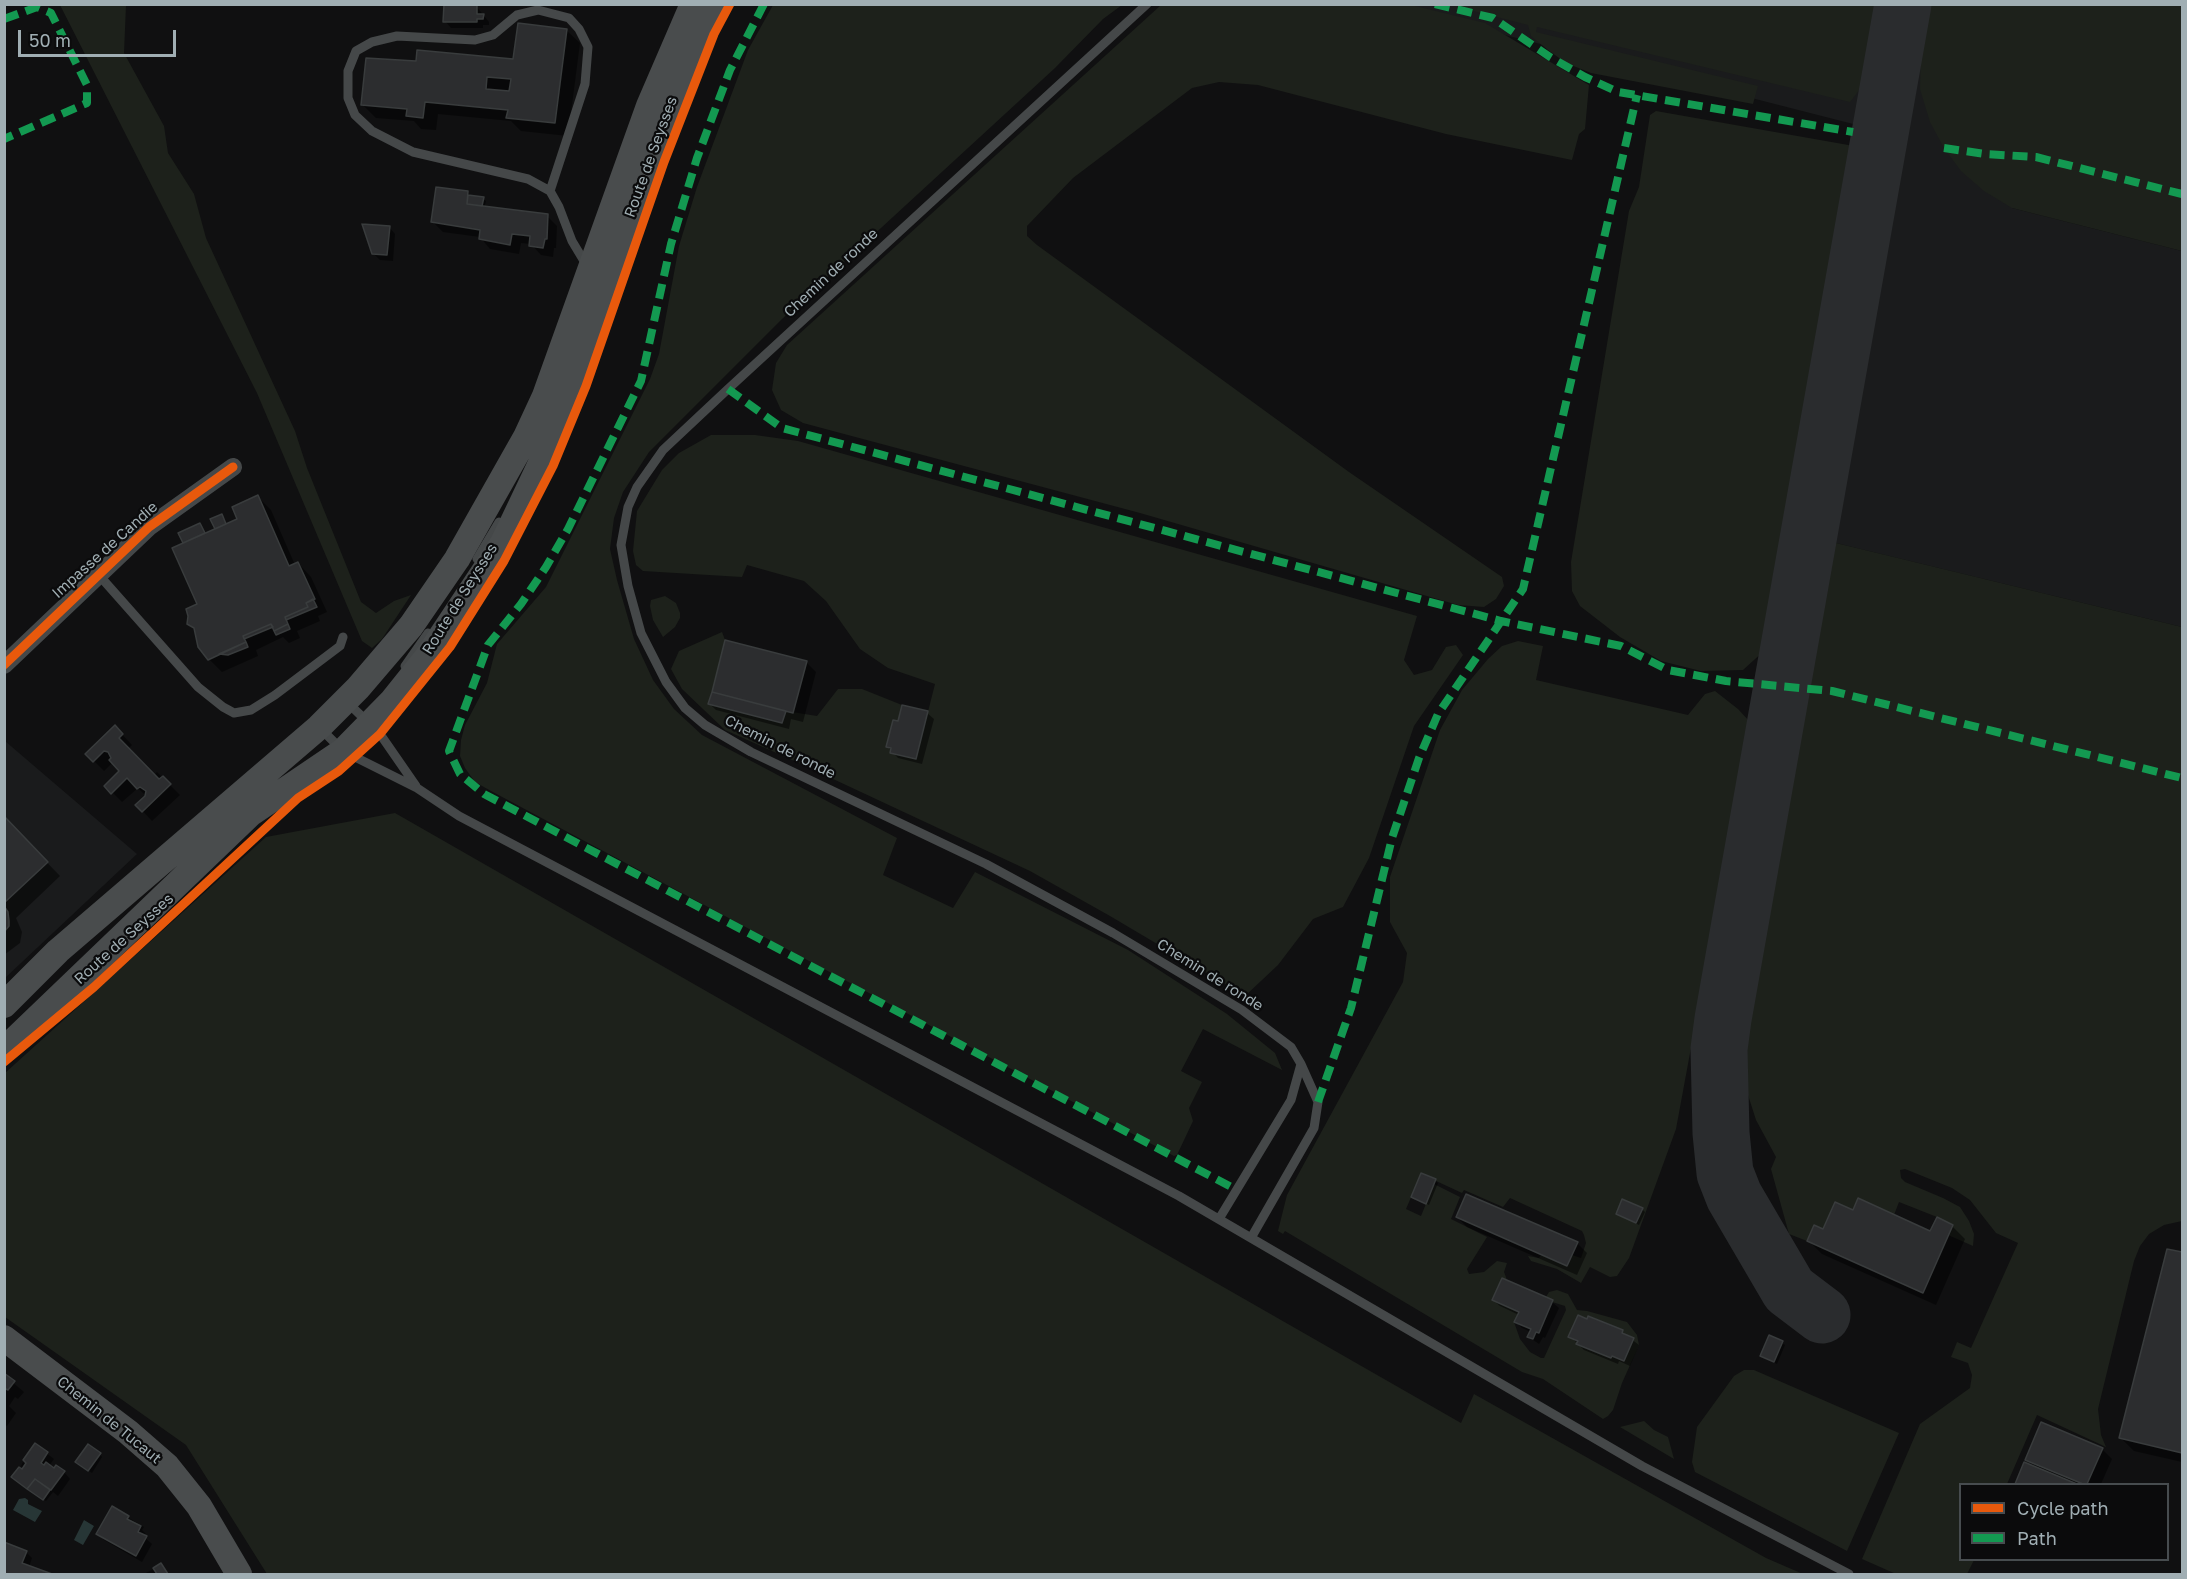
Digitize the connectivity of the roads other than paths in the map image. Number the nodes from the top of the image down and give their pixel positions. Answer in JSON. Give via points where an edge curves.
{"nodes":[{"id":1,"x":1147,"y":4,"type":"edge"},
{"id":2,"x":704,"y":7,"type":"edge"},
{"id":3,"x":656,"y":121,"type":"dead end"},
{"id":4,"x":550,"y":191,"type":"junction"},
{"id":5,"x":590,"y":266,"type":"junction"},
{"id":6,"x":611,"y":281,"type":"junction"},
{"id":7,"x":233,"y":467,"type":"dead end"},
{"id":8,"x":504,"y":512,"type":"dead end"},
{"id":9,"x":473,"y":566,"type":"dead end"},
{"id":10,"x":98,"y":574,"type":"junction"},
{"id":11,"x":434,"y":625,"type":"dead end"},
{"id":12,"x":343,"y":637,"type":"dead end"},
{"id":13,"x":4,"y":665,"type":"edge"},
{"id":14,"x":400,"y":671,"type":"dead end"},
{"id":15,"x":360,"y":715,"type":"junction"},
{"id":16,"x":332,"y":741,"type":"junction"},
{"id":17,"x":417,"y":788,"type":"junction"},
{"id":18,"x":258,"y":796,"type":"dead end"},
{"id":19,"x":242,"y":808,"type":"dead end"},
{"id":20,"x":10,"y":1027,"type":"edge"},
{"id":21,"x":1301,"y":1064,"type":"junction"},
{"id":22,"x":1219,"y":1219,"type":"junction"},
{"id":23,"x":1251,"y":1238,"type":"junction"},
{"id":24,"x":4,"y":1338,"type":"edge"},
{"id":25,"x":239,"y":1575,"type":"edge"},
{"id":26,"x":1849,"y":1575,"type":"edge"}],
"edges":[{"from":1,"to":21,"type":"lane","name":"Chemin de ronde","via":[[663,450],[628,507],[621,545],[640,633],[666,682],[685,708],[705,725],[751,753],[986,864],[1113,933],[1242,1010],[1291,1047]]},
{"from":2,"to":3,"type":"lane","name":"Route de Seysses"},
{"from":2,"to":5,"type":"main road","name":"Route de Seysses","via":[[649,106]]},
{"from":2,"to":6,"type":"main road","name":"Route de Seysses","via":[[704,29],[682,79]]},
{"from":4,"to":4,"type":"lane","via":[[528,179],[414,152],[372,131],[355,115],[348,98],[348,71],[356,51],[397,36],[475,40],[493,35],[517,15],[538,10],[569,18],[588,46],[585,84]]},
{"from":4,"to":5,"type":"lane","via":[[572,242]]},
{"from":5,"to":6,"type":"lane"},
{"from":5,"to":15,"type":"main road","name":"Route de Seysses","via":[[557,366],[520,447],[457,559],[358,688]]},
{"from":6,"to":15,"type":"main road","name":"Route de Seysses","via":[[562,419],[503,543],[428,656],[392,702]]},
{"from":7,"to":10,"type":"street","name":"Impasse de Candie","via":[[149,527]]},
{"from":8,"to":9,"type":"lane","name":"Route de Seysses"},
{"from":10,"to":12,"type":"lane","via":[[198,687],[234,713],[251,710],[275,695],[339,646]]},
{"from":10,"to":13,"type":"street","name":"Impasse de Candie"},
{"from":11,"to":14,"type":"lane","name":"Route de Seysses"},
{"from":15,"to":16,"type":"main road","name":"Route de Seysses"},
{"from":15,"to":16,"type":"main road","name":"Route de Seysses"},
{"from":15,"to":17,"type":"lane","via":[[380,734]]},
{"from":16,"to":17,"type":"lane"},
{"from":16,"to":20,"type":"main road","name":"Route de Seysses"},
{"from":16,"to":20,"type":"main road","name":"Route de Seysses","via":[[58,951]]},
{"from":17,"to":22,"type":"lane","via":[[459,816]]},
{"from":18,"to":19,"type":"lane"},
{"from":21,"to":22,"type":"lane","via":[[1291,1100]]},
{"from":21,"to":23,"type":"lane","name":"Chemin de ronde","via":[[1318,1102],[1314,1128]]},
{"from":22,"to":23,"type":"lane"},
{"from":23,"to":26,"type":"lane","via":[[1642,1466]]},
{"from":24,"to":25,"type":"main road","name":"Chemin de Tucaut","via":[[167,1466],[199,1506]]}]}
